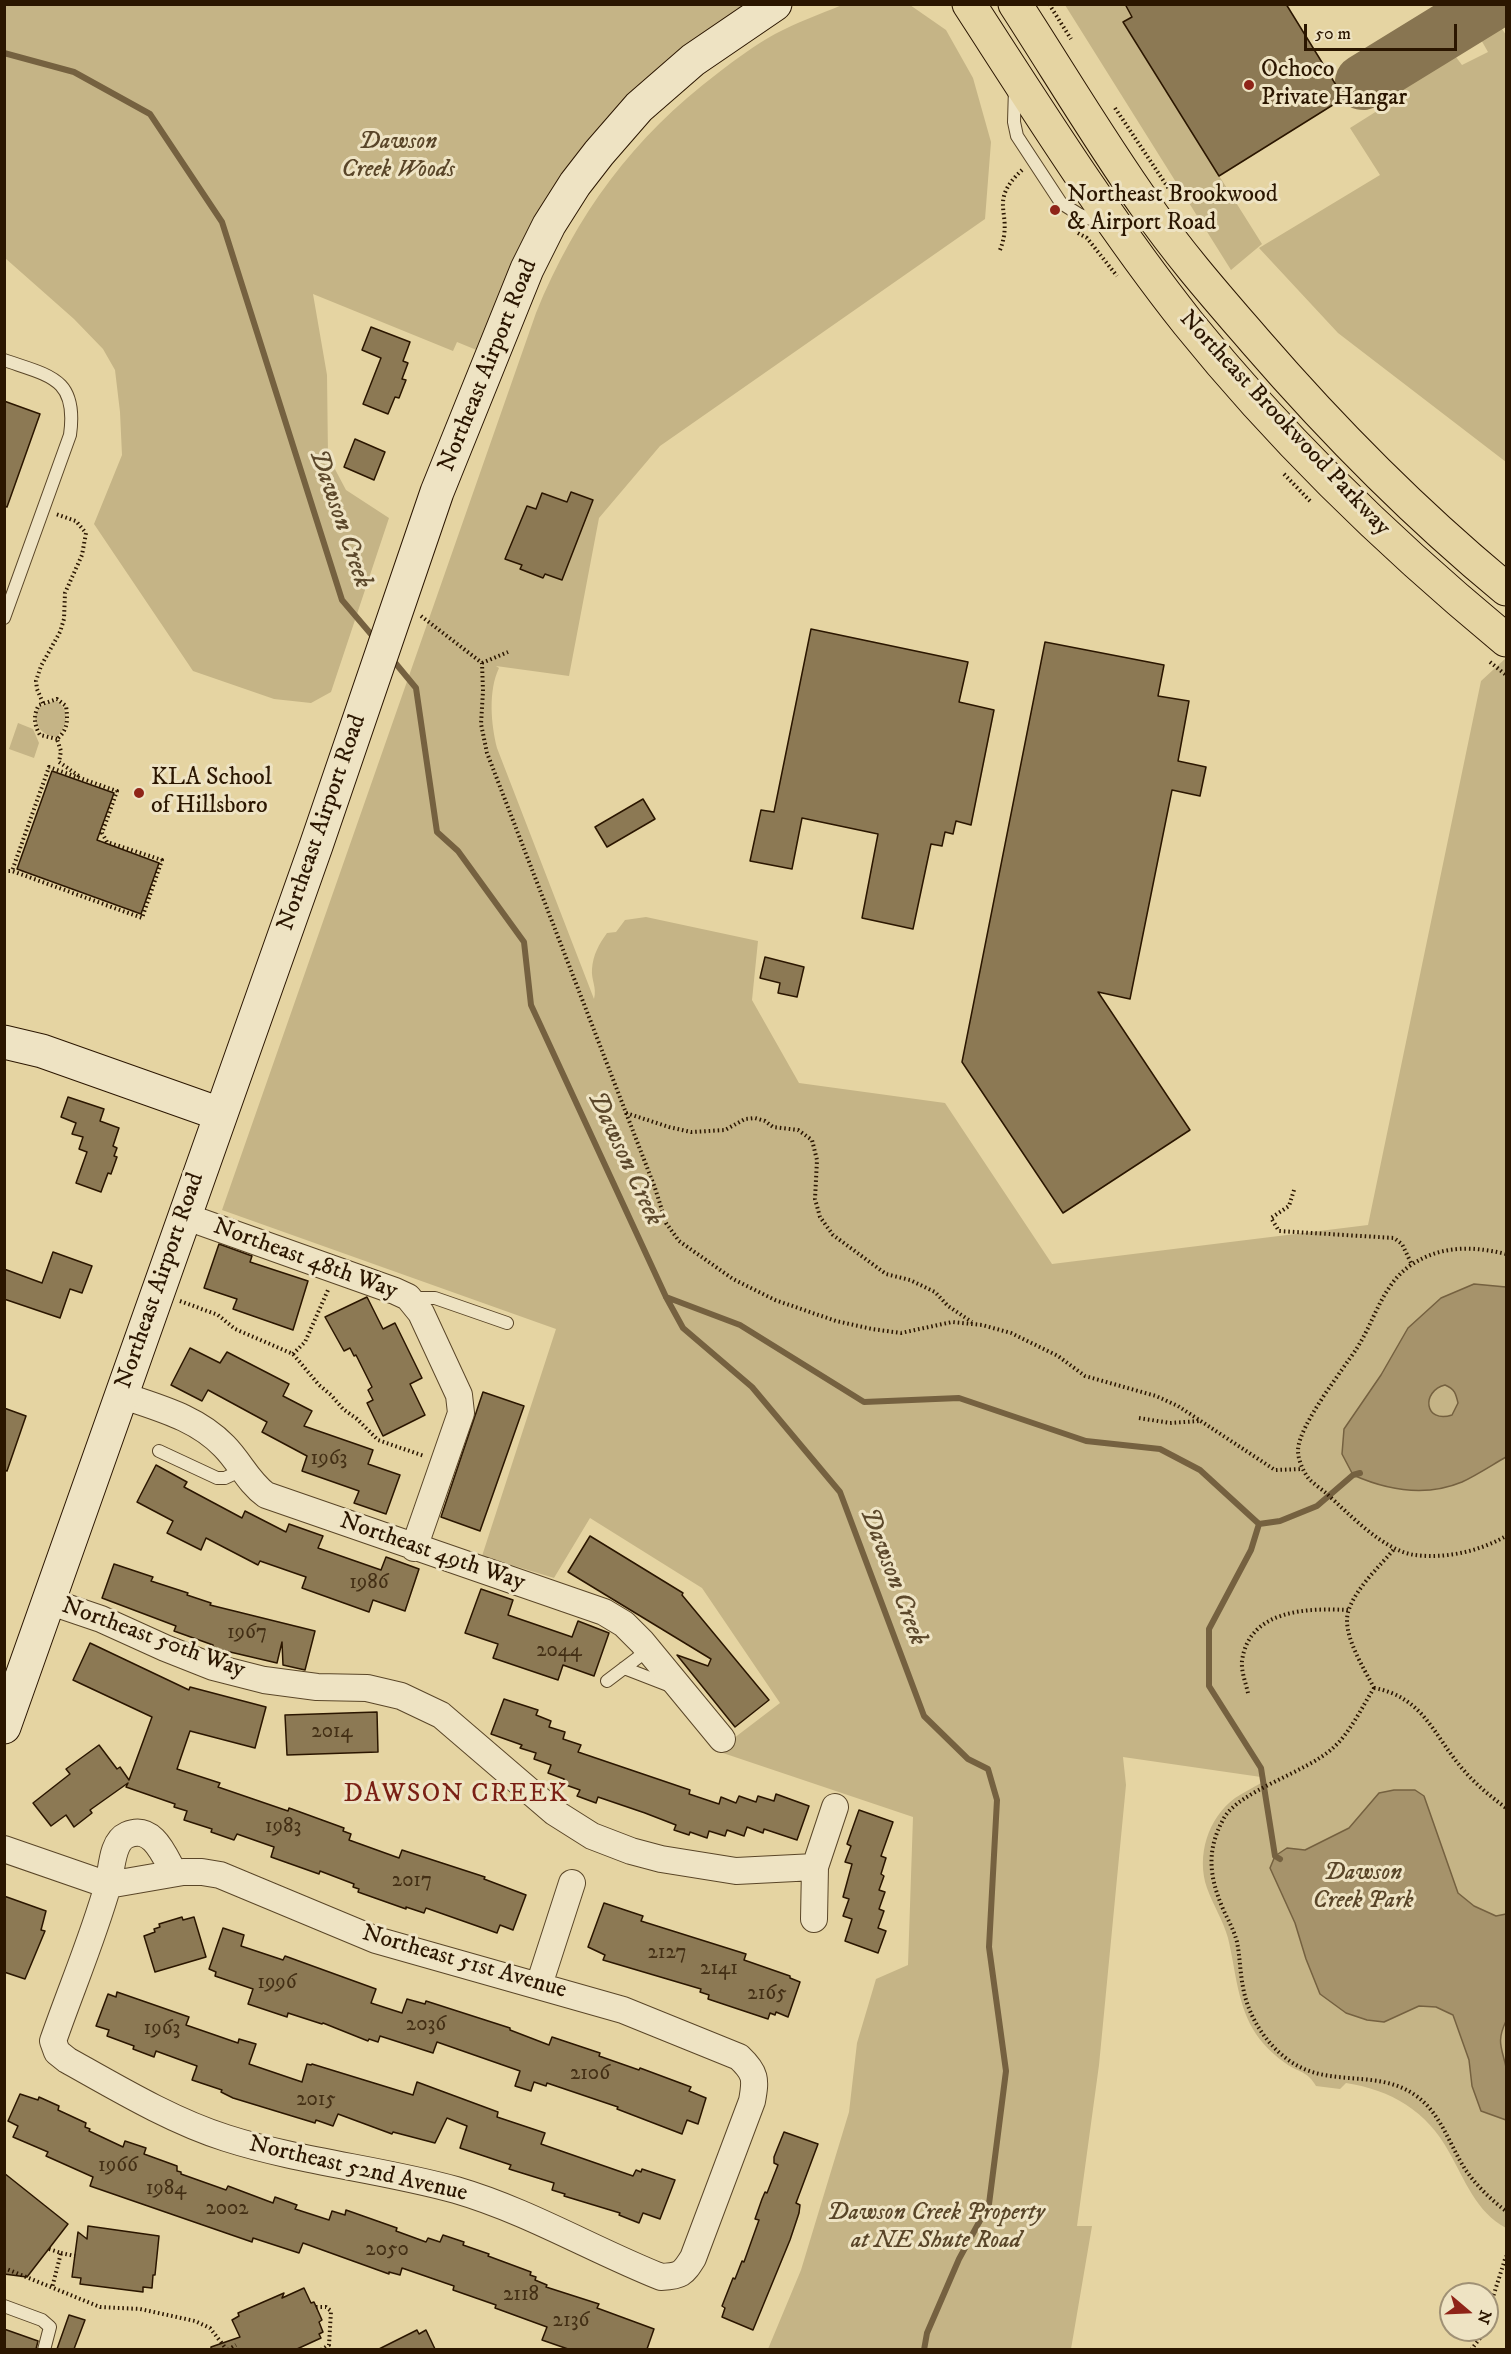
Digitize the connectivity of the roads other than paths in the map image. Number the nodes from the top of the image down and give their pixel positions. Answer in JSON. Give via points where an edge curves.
{"nodes":[{"id":1,"x":775,"y":4,"type":"edge"},
{"id":2,"x":969,"y":4,"type":"edge"},
{"id":3,"x":1015,"y":4,"type":"edge"},
{"id":4,"x":4,"y":360,"type":"edge"},
{"id":5,"x":1506,"y":589,"type":"edge"},
{"id":6,"x":4,"y":618,"type":"edge"},
{"id":7,"x":1503,"y":655,"type":"edge"},
{"id":8,"x":4,"y":1042,"type":"edge"},
{"id":9,"x":220,"y":1114,"type":"junction"},
{"id":10,"x":184,"y":1216,"type":"junction"},
{"id":11,"x":408,"y":1298,"type":"junction"},
{"id":12,"x":507,"y":1323,"type":"dead end"},
{"id":13,"x":121,"y":1395,"type":"junction"},
{"id":14,"x":159,"y":1451,"type":"dead end"},
{"id":15,"x":242,"y":1470,"type":"junction"},
{"id":16,"x":414,"y":1548,"type":"junction"},
{"id":17,"x":48,"y":1601,"type":"junction"},
{"id":18,"x":648,"y":1650,"type":"junction"},
{"id":19,"x":624,"y":1668,"type":"junction"},
{"id":20,"x":607,"y":1681,"type":"dead end"},
{"id":21,"x":682,"y":1690,"type":"junction"},
{"id":22,"x":4,"y":1727,"type":"edge"},
{"id":23,"x":722,"y":1739,"type":"dead end"},
{"id":24,"x":835,"y":1807,"type":"dead end"},
{"id":25,"x":4,"y":1848,"type":"edge"},
{"id":26,"x":815,"y":1867,"type":"junction"},
{"id":27,"x":174,"y":1873,"type":"junction"},
{"id":28,"x":572,"y":1883,"type":"dead end"},
{"id":29,"x":108,"y":1885,"type":"junction"},
{"id":30,"x":814,"y":1919,"type":"dead end"},
{"id":31,"x":539,"y":1985,"type":"junction"},
{"id":32,"x":676,"y":2276,"type":"joint"},
{"id":33,"x":4,"y":2306,"type":"edge"},
{"id":34,"x":44,"y":2349,"type":"edge"}],
"edges":[{"from":1,"to":9,"type":"street","name":"Northeast Airport Road","via":[[700,54],[646,100],[599,153],[549,225],[527,269],[437,492]]},
{"from":2,"to":7,"type":"main road","name":"Northeast Brookwood Parkway","via":[[1120,230],[1210,349],[1312,462],[1448,592]]},
{"from":3,"to":5,"type":"main road","name":"Northeast Brookwood Parkway","via":[[1146,207],[1213,293],[1385,481]]},
{"from":4,"to":6,"type":"lane","via":[[46,375],[61,385],[70,399],[72,416],[70,435]]},
{"from":8,"to":9,"type":"street","via":[[42,1051]]},
{"from":9,"to":10,"type":"street","name":"Northeast Airport Road"},
{"from":10,"to":11,"type":"street","name":"Northeast 48th Way"},
{"from":10,"to":13,"type":"street","name":"Northeast Airport Road"},
{"from":11,"to":12,"type":"lane","via":[[435,1298]]},
{"from":11,"to":16,"type":"street","name":"Northeast 48th Way","via":[[421,1313],[459,1395],[461,1413]]},
{"from":13,"to":15,"type":"street","name":"Northeast 49th Way","via":[[192,1420],[225,1446]]},
{"from":13,"to":17,"type":"street","name":"Northeast Airport Road"},
{"from":14,"to":15,"type":"lane","via":[[217,1478]]},
{"from":15,"to":16,"type":"street","name":"Northeast 49th Way","via":[[253,1486],[266,1495]]},
{"from":16,"to":18,"type":"street","name":"Northeast 49th Way","via":[[604,1612],[624,1624]]},
{"from":17,"to":22,"type":"street","name":"Northeast Airport Road"},
{"from":17,"to":26,"type":"street","name":"Northeast 50th Way","via":[[213,1667],[264,1680],[317,1688],[368,1688],[401,1696],[441,1714],[554,1812],[592,1836],[631,1851],[736,1871]]},
{"from":18,"to":19,"type":"lane"},
{"from":18,"to":21,"type":"street","name":"Northeast 49th Way"},
{"from":19,"to":20,"type":"lane"},
{"from":19,"to":21,"type":"lane"},
{"from":21,"to":23,"type":"street","name":"Northeast 49th Way"},
{"from":24,"to":26,"type":"street"},
{"from":25,"to":29,"type":"street","name":"Northeast 51st Avenue"},
{"from":26,"to":30,"type":"street"},
{"from":27,"to":29,"type":"street","name":"Northeast 51st Avenue"},
{"from":27,"to":29,"type":"street","via":[[151,1837],[134,1833],[124,1836],[118,1844]]},
{"from":27,"to":31,"type":"street","name":"Northeast 51st Avenue","via":[[220,1875],[376,1940]]},
{"from":28,"to":31,"type":"street"},
{"from":29,"to":32,"type":"street","name":"Northeast 52nd Avenue","via":[[52,2041],[67,2060],[183,2121],[224,2137],[456,2190],[521,2213],[646,2271],[662,2277]]},
{"from":31,"to":32,"type":"street","name":"Northeast 51st Avenue","via":[[623,2010],[726,2051],[751,2068],[755,2081],[752,2101],[693,2258],[685,2271]]},
{"from":33,"to":34,"type":"lane","via":[[42,2320],[50,2327]]}]}
